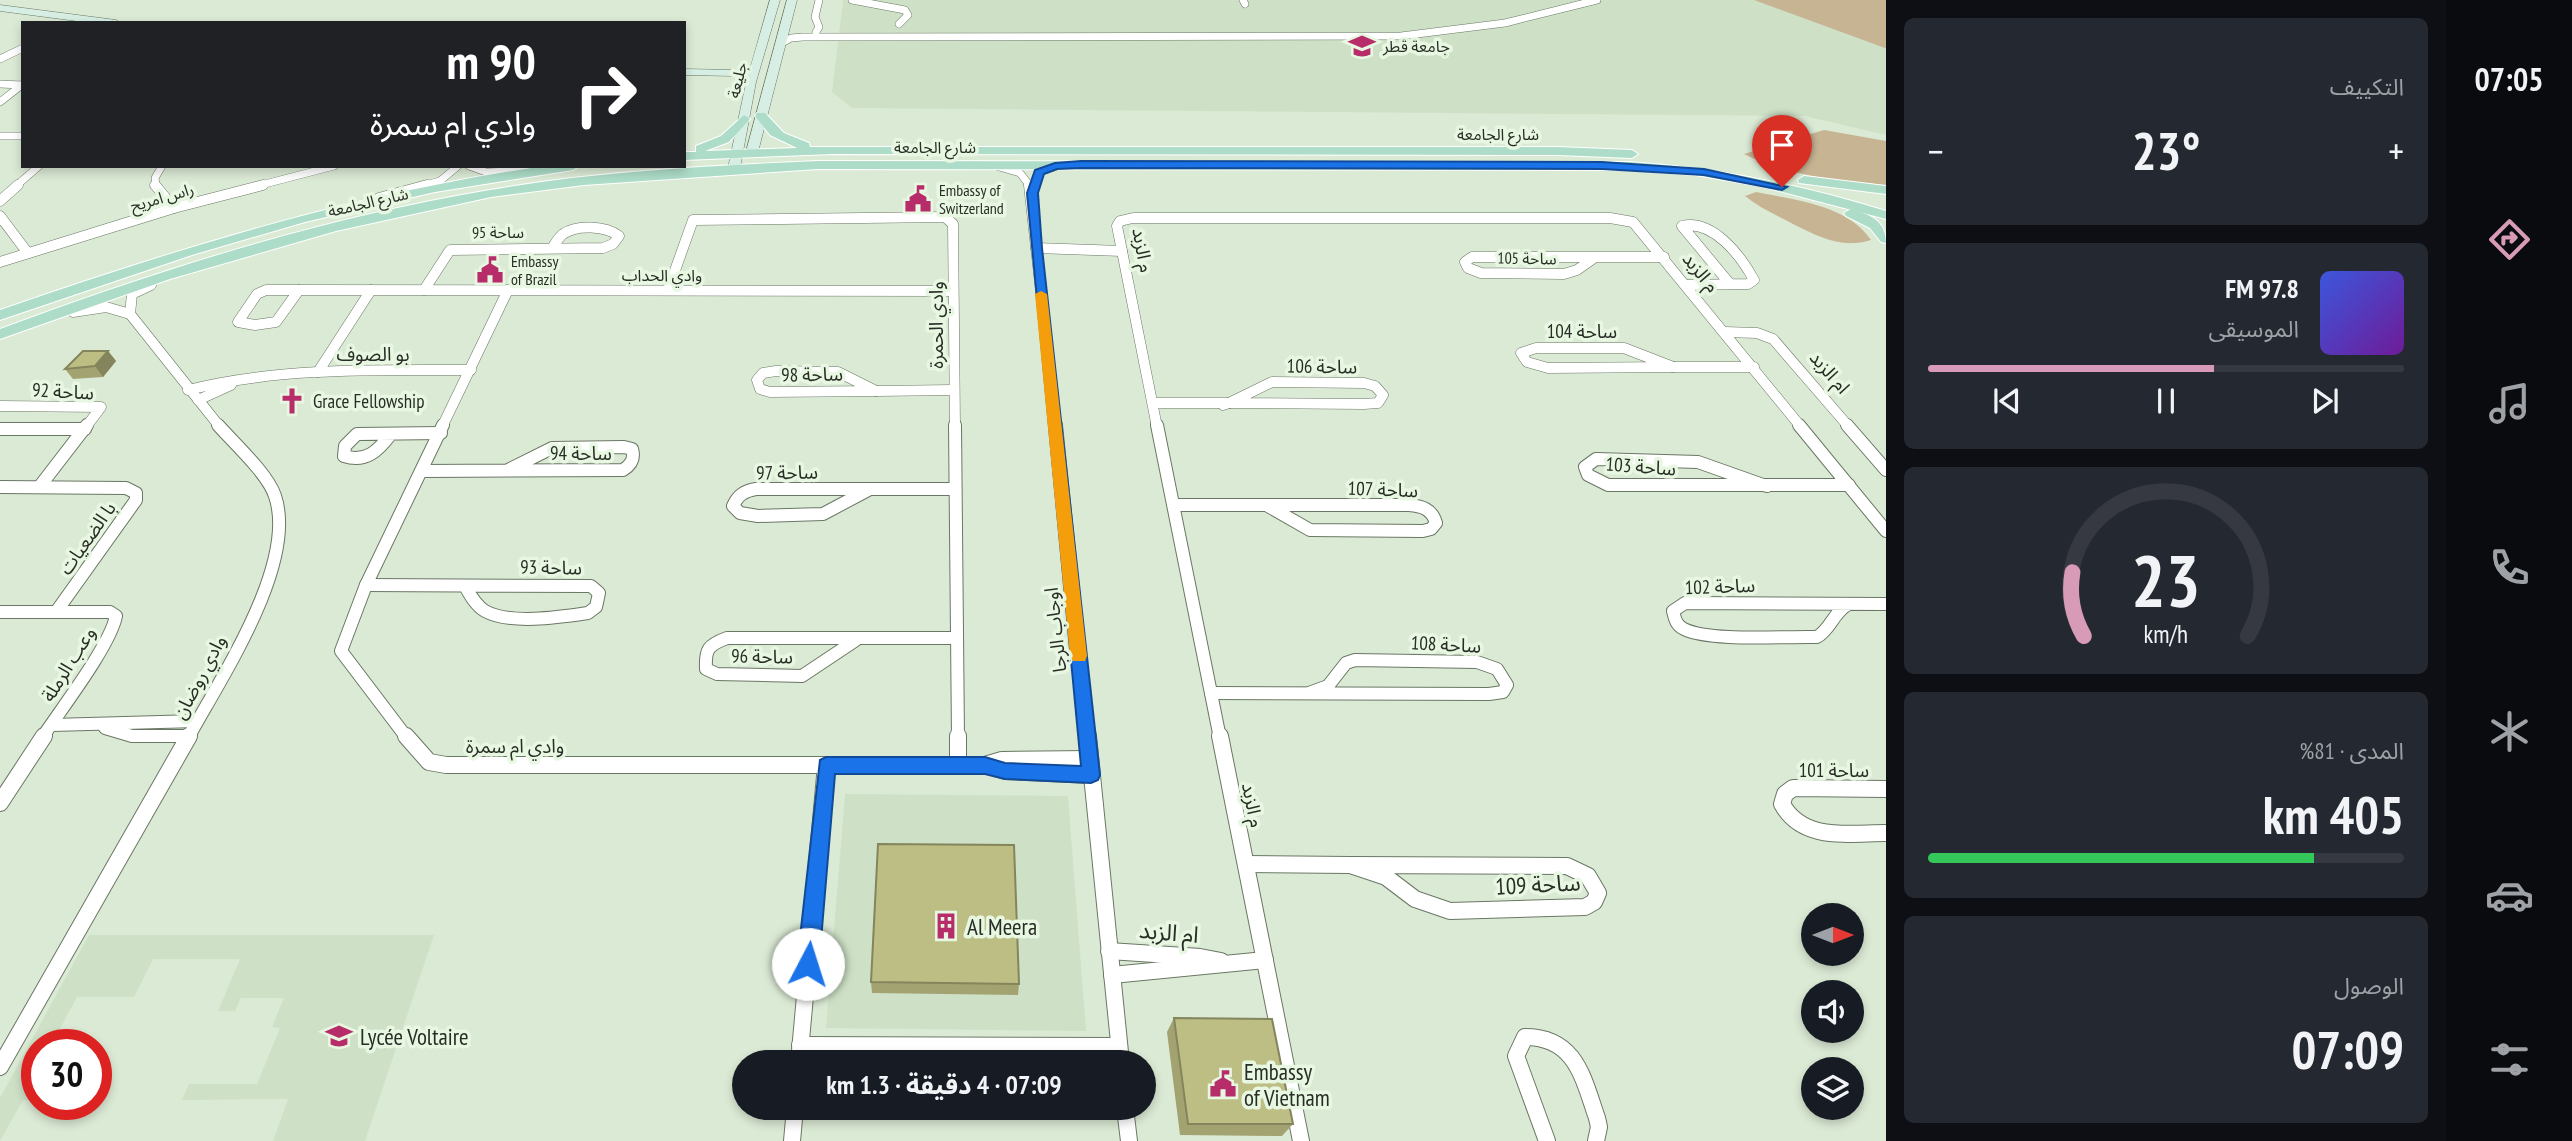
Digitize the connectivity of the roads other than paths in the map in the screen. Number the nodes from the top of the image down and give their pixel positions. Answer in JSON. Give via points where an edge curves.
{"nodes":[{"id":1,"x":775,"y":0,"type":"edge"},
{"id":2,"x":792,"y":0,"type":"edge"},
{"id":3,"x":818,"y":0,"type":"edge"},
{"id":4,"x":852,"y":0,"type":"edge"},
{"id":5,"x":1569,"y":0,"type":"edge"},
{"id":6,"x":1597,"y":0,"type":"edge"},
{"id":7,"x":0,"y":8,"type":"edge"},
{"id":8,"x":76,"y":21,"type":"edge"},
{"id":9,"x":786,"y":23,"type":"junction"},
{"id":10,"x":899,"y":24,"type":"dead end"},
{"id":11,"x":816,"y":32,"type":"junction"},
{"id":12,"x":828,"y":34,"type":"junction"},
{"id":13,"x":780,"y":44,"type":"junction"},
{"id":14,"x":21,"y":49,"type":"edge"},
{"id":15,"x":759,"y":56,"type":"junction"},
{"id":16,"x":0,"y":59,"type":"edge"},
{"id":17,"x":686,"y":72,"type":"edge"},
{"id":18,"x":730,"y":72,"type":"junction"},
{"id":19,"x":751,"y":82,"type":"junction"},
{"id":20,"x":0,"y":84,"type":"edge"},
{"id":21,"x":21,"y":84,"type":"edge"},
{"id":22,"x":21,"y":85,"type":"edge"},
{"id":23,"x":0,"y":102,"type":"edge"},
{"id":24,"x":761,"y":116,"type":"junction"},
{"id":25,"x":744,"y":119,"type":"junction"},
{"id":26,"x":0,"y":136,"type":"edge"},
{"id":27,"x":21,"y":136,"type":"edge"},
{"id":28,"x":833,"y":150,"type":"junction"},
{"id":29,"x":752,"y":152,"type":"junction"},
{"id":30,"x":686,"y":153,"type":"edge"},
{"id":31,"x":686,"y":154,"type":"edge"},
{"id":32,"x":735,"y":161,"type":"junction"},
{"id":33,"x":686,"y":164,"type":"edge"},
{"id":34,"x":1081,"y":164,"type":"junction"},
{"id":35,"x":978,"y":165,"type":"junction"},
{"id":36,"x":37,"y":168,"type":"edge"},
{"id":37,"x":160,"y":168,"type":"edge"},
{"id":38,"x":456,"y":168,"type":"edge"},
{"id":39,"x":478,"y":168,"type":"edge"},
{"id":40,"x":536,"y":168,"type":"edge"},
{"id":41,"x":562,"y":168,"type":"edge"},
{"id":42,"x":640,"y":168,"type":"edge"},
{"id":43,"x":683,"y":168,"type":"edge"},
{"id":44,"x":686,"y":168,"type":"edge"},
{"id":45,"x":303,"y":170,"type":"edge"},
{"id":46,"x":1783,"y":182,"type":"junction"},
{"id":47,"x":1886,"y":190,"type":"edge"},
{"id":48,"x":511,"y":191,"type":"junction"},
{"id":49,"x":1032,"y":193,"type":"junction"},
{"id":50,"x":0,"y":201,"type":"edge"},
{"id":51,"x":367,"y":203,"type":"junction"},
{"id":52,"x":1886,"y":205,"type":"edge"},
{"id":53,"x":174,"y":208,"type":"junction"},
{"id":54,"x":1886,"y":215,"type":"edge"},
{"id":55,"x":0,"y":216,"type":"edge"},
{"id":56,"x":1886,"y":239,"type":"edge"},
{"id":57,"x":552,"y":248,"type":"junction"},
{"id":58,"x":1037,"y":251,"type":"junction"},
{"id":59,"x":1098,"y":251,"type":"joint"},
{"id":60,"x":1122,"y":251,"type":"junction"},
{"id":61,"x":27,"y":252,"type":"junction"},
{"id":62,"x":1664,"y":257,"type":"junction"},
{"id":63,"x":1594,"y":258,"type":"junction"},
{"id":64,"x":0,"y":262,"type":"edge"},
{"id":65,"x":188,"y":269,"type":"junction"},
{"id":66,"x":1730,"y":284,"type":"junction"},
{"id":67,"x":1687,"y":285,"type":"junction"},
{"id":68,"x":299,"y":290,"type":"junction"},
{"id":69,"x":371,"y":290,"type":"junction"},
{"id":70,"x":424,"y":290,"type":"junction"},
{"id":71,"x":508,"y":290,"type":"junction"},
{"id":72,"x":668,"y":290,"type":"junction"},
{"id":73,"x":953,"y":290,"type":"junction"},
{"id":74,"x":130,"y":314,"type":"junction"},
{"id":75,"x":0,"y":315,"type":"edge"},
{"id":76,"x":35,"y":321,"type":"junction"},
{"id":77,"x":1725,"y":332,"type":"junction"},
{"id":78,"x":0,"y":334,"type":"edge"},
{"id":79,"x":1754,"y":367,"type":"junction"},
{"id":80,"x":1675,"y":368,"type":"junction"},
{"id":81,"x":471,"y":370,"type":"junction"},
{"id":82,"x":275,"y":372,"type":"joint"},
{"id":83,"x":318,"y":372,"type":"junction"},
{"id":84,"x":954,"y":390,"type":"junction"},
{"id":85,"x":876,"y":391,"type":"junction"},
{"id":86,"x":193,"y":395,"type":"junction"},
{"id":87,"x":1154,"y":403,"type":"junction"},
{"id":88,"x":1223,"y":405,"type":"junction"},
{"id":89,"x":0,"y":406,"type":"edge"},
{"id":90,"x":0,"y":429,"type":"edge"},
{"id":91,"x":85,"y":429,"type":"junction"},
{"id":92,"x":441,"y":433,"type":"junction"},
{"id":93,"x":391,"y":434,"type":"dead end"},
{"id":94,"x":508,"y":470,"type":"junction"},
{"id":95,"x":1886,"y":470,"type":"edge"},
{"id":96,"x":423,"y":471,"type":"junction"},
{"id":97,"x":1849,"y":485,"type":"junction"},
{"id":98,"x":0,"y":486,"type":"edge"},
{"id":99,"x":40,"y":486,"type":"junction"},
{"id":100,"x":1767,"y":486,"type":"junction"},
{"id":101,"x":870,"y":489,"type":"junction"},
{"id":102,"x":955,"y":489,"type":"junction"},
{"id":103,"x":1174,"y":505,"type":"junction"},
{"id":104,"x":1268,"y":506,"type":"junction"},
{"id":105,"x":1886,"y":531,"type":"edge"},
{"id":106,"x":366,"y":585,"type":"junction"},
{"id":107,"x":466,"y":586,"type":"junction"},
{"id":108,"x":1849,"y":604,"type":"junction"},
{"id":109,"x":1886,"y":604,"type":"edge"},
{"id":110,"x":0,"y":612,"type":"edge"},
{"id":111,"x":56,"y":612,"type":"junction"},
{"id":112,"x":955,"y":638,"type":"junction"},
{"id":113,"x":856,"y":640,"type":"junction"},
{"id":114,"x":1211,"y":692,"type":"junction"},
{"id":115,"x":1309,"y":693,"type":"junction"},
{"id":116,"x":197,"y":721,"type":"junction"},
{"id":117,"x":52,"y":725,"type":"junction"},
{"id":118,"x":98,"y":726,"type":"junction"},
{"id":119,"x":189,"y":736,"type":"junction"},
{"id":120,"x":826,"y":765,"type":"junction"},
{"id":121,"x":958,"y":765,"type":"junction"},
{"id":122,"x":1090,"y":767,"type":"junction"},
{"id":123,"x":1886,"y":789,"type":"edge"},
{"id":124,"x":0,"y":803,"type":"edge"},
{"id":125,"x":1886,"y":832,"type":"edge"},
{"id":126,"x":1245,"y":864,"type":"junction"},
{"id":127,"x":1349,"y":864,"type":"junction"},
{"id":128,"x":1109,"y":951,"type":"junction"},
{"id":129,"x":1265,"y":960,"type":"junction"},
{"id":130,"x":1225,"y":962,"type":"junction"},
{"id":131,"x":1112,"y":975,"type":"junction"},
{"id":132,"x":799,"y":1050,"type":"edge"},
{"id":133,"x":1120,"y":1050,"type":"edge"},
{"id":134,"x":0,"y":1067,"type":"edge"},
{"id":135,"x":794,"y":1120,"type":"edge"},
{"id":136,"x":1126,"y":1120,"type":"edge"},
{"id":137,"x":792,"y":1141,"type":"edge"},
{"id":138,"x":1129,"y":1141,"type":"edge"},
{"id":139,"x":1301,"y":1141,"type":"edge"},
{"id":140,"x":1546,"y":1141,"type":"edge"},
{"id":141,"x":1596,"y":1141,"type":"edge"}],
"edges":[{"from":1,"to":15,"type":"main road","name":"جليعة"},
{"from":2,"to":9,"type":"main road","name":"جليعة"},
{"from":3,"to":11,"type":"street"},
{"from":4,"to":10,"type":"street","via":[[905,10],[908,15]]},
{"from":5,"to":12,"type":"street","via":[[1496,18],[1385,31]]},
{"from":6,"to":12,"type":"street","via":[[1505,23],[1401,36]]},
{"from":7,"to":8,"type":"main road"},
{"from":9,"to":11,"type":"street","via":[[796,31]]},
{"from":9,"to":13,"type":"main road","name":"جليعة"},
{"from":11,"to":12,"type":"street"},
{"from":12,"to":13,"type":"street","via":[[794,37]]},
{"from":13,"to":24,"type":"main road","name":"جليعة"},
{"from":14,"to":16,"type":"street"},
{"from":15,"to":18,"type":"main road","via":[[744,69]]},
{"from":15,"to":19,"type":"main road","name":"جليعة"},
{"from":17,"to":18,"type":"main road"},
{"from":18,"to":19,"type":"main road"},
{"from":19,"to":25,"type":"main road","name":"جليعة"},
{"from":20,"to":21,"type":"street"},
{"from":22,"to":23,"type":"street"},
{"from":24,"to":28,"type":"main road","via":[[772,132],[787,141]]},
{"from":24,"to":29,"type":"main road","name":"جليعة"},
{"from":25,"to":30,"type":"main road","via":[[719,143]]},
{"from":25,"to":32,"type":"main road","name":"جليعة"},
{"from":26,"to":27,"type":"street"},
{"from":28,"to":29,"type":"main road","name":"شارع الجامعة"},
{"from":28,"to":46,"type":"main road","name":"شارع الجامعة","via":[[1595,152],[1683,159]]},
{"from":29,"to":32,"type":"main road"},
{"from":31,"to":32,"type":"main road","name":"شارع الجامعة"},
{"from":32,"to":33,"type":"main road"},
{"from":32,"to":35,"type":"main road","name":"شارع الجامعة"},
{"from":32,"to":44,"type":"main road","name":"شارع الجامعة"},
{"from":34,"to":35,"type":"main road","name":"شارع الجامعة"},
{"from":34,"to":46,"type":"main road","name":"شارع الجامعة","via":[[1630,166]]},
{"from":34,"to":49,"type":"street","via":[[1039,172]]},
{"from":35,"to":49,"type":"street","via":[[1021,173]]},
{"from":36,"to":50,"type":"street"},
{"from":37,"to":53,"type":"street","via":[[154,185]]},
{"from":38,"to":51,"type":"street","via":[[440,181]]},
{"from":39,"to":40,"type":"street","via":[[495,172]]},
{"from":41,"to":51,"type":"main road","name":"شارع الجامعة"},
{"from":42,"to":48,"type":"main road","via":[[580,175]]},
{"from":43,"to":48,"type":"main road","name":"شارع الجامعة"},
{"from":45,"to":53,"type":"street","name":"راس امريح"},
{"from":46,"to":47,"type":"main road"},
{"from":46,"to":52,"type":"main road","name":"شارع الجامعة"},
{"from":46,"to":54,"type":"main road","name":"شارع الجامعة"},
{"from":46,"to":56,"type":"main road","via":[[1875,225]]},
{"from":48,"to":65,"type":"main road","name":"شارع الجامعة","via":[[316,232]]},
{"from":49,"to":58,"type":"street","name":"اوجاب الرجا"},
{"from":51,"to":75,"type":"main road","name":"شارع الجامعة","via":[[189,252]]},
{"from":53,"to":61,"type":"street","name":"راس امريح"},
{"from":55,"to":61,"type":"street"},
{"from":57,"to":57,"type":"street","name":"ساحة 95","via":[[574,230],[611,229],[619,236],[603,247]]},
{"from":57,"to":70,"type":"street","name":"ساحة 95","via":[[450,250]]},
{"from":58,"to":59,"type":"street"},
{"from":58,"to":122,"type":"street","name":"اوجاب الرجا"},
{"from":59,"to":60,"type":"street"},
{"from":60,"to":62,"type":"street","name":"م الزبد","via":[[1118,223],[1127,218],[1610,218],[1637,224]]},
{"from":60,"to":87,"type":"street","name":"م الزبد"},
{"from":61,"to":64,"type":"street","name":"راس امريح"},
{"from":62,"to":63,"type":"street","name":"ساحة 105"},
{"from":62,"to":67,"type":"street","name":"م الزبد"},
{"from":63,"to":63,"type":"street","name":"ساحة 105","via":[[1472,257],[1465,262],[1481,273],[1564,274]]},
{"from":65,"to":74,"type":"street","via":[[132,294]]},
{"from":65,"to":76,"type":"main road","name":"شارع الجامعة"},
{"from":66,"to":66,"type":"street","via":[[1751,284],[1754,277],[1709,228],[1683,224]]},
{"from":66,"to":67,"type":"street"},
{"from":67,"to":77,"type":"street","name":"م الزبد"},
{"from":68,"to":68,"type":"street","name":"وادي الحداب","via":[[261,292],[238,322],[276,322]]},
{"from":68,"to":69,"type":"street","name":"وادي الحداب"},
{"from":69,"to":70,"type":"street","name":"وادي الحداب"},
{"from":69,"to":83,"type":"street"},
{"from":70,"to":71,"type":"street","name":"وادي الحداب"},
{"from":71,"to":72,"type":"street","name":"وادي الحداب"},
{"from":71,"to":81,"type":"street","name":"وادي ام سمرة"},
{"from":72,"to":73,"type":"street","name":"وادي الحداب"},
{"from":72,"to":73,"type":"street","name":"وادي الحمرة","via":[[693,220],[932,217],[945,217],[953,224]]},
{"from":73,"to":84,"type":"street","name":"وادي الحمرة"},
{"from":74,"to":76,"type":"street","via":[[97,307]]},
{"from":74,"to":86,"type":"street","name":"وادي روضان"},
{"from":76,"to":78,"type":"main road","name":"شارع الجامعة"},
{"from":77,"to":79,"type":"street","name":"م الزبد"},
{"from":77,"to":95,"type":"street","name":"ام الزبد","via":[[1757,333],[1773,339]]},
{"from":79,"to":80,"type":"street","name":"ساحة 104"},
{"from":79,"to":97,"type":"street","name":"م الزبد"},
{"from":80,"to":80,"type":"street","name":"ساحة 104","via":[[1548,368],[1527,362],[1521,354],[1536,348],[1623,348]]},
{"from":81,"to":83,"type":"street","name":"بو الصوف"},
{"from":81,"to":92,"type":"street","name":"وادي ام سمرة"},
{"from":82,"to":83,"type":"street","name":"بو الصوف"},
{"from":82,"to":86,"type":"street","name":"بو الصوف"},
{"from":84,"to":85,"type":"street","name":"ساحة 98"},
{"from":84,"to":102,"type":"street","name":"وادي الحمرة"},
{"from":85,"to":85,"type":"street","name":"ساحة 98","via":[[838,372],[776,371],[763,373],[757,380],[760,389],[771,392]]},
{"from":86,"to":116,"type":"street","name":"وادي روضان","via":[[275,495],[279,524],[276,556],[263,598]]},
{"from":87,"to":88,"type":"street","name":"ساحة 106"},
{"from":87,"to":103,"type":"street","name":"م الزبد"},
{"from":88,"to":88,"type":"street","name":"ساحة 106","via":[[1368,404],[1383,398],[1379,389],[1364,383],[1272,382],[1240,401]]},
{"from":89,"to":91,"type":"street","name":"ساحة 92","via":[[102,407]]},
{"from":90,"to":91,"type":"street","name":"ساحة 92"},
{"from":91,"to":99,"type":"street","name":"ساحة 92"},
{"from":92,"to":93,"type":"street"},
{"from":92,"to":96,"type":"street","name":"وادي ام سمرة"},
{"from":94,"to":94,"type":"street","name":"ساحة 94","via":[[552,448],[624,447],[634,454],[632,464],[622,470]]},
{"from":94,"to":96,"type":"street","name":"ساحة 94"},
{"from":96,"to":106,"type":"street","name":"وادي ام سمرة"},
{"from":97,"to":100,"type":"street","name":"ساحة 103"},
{"from":97,"to":105,"type":"street","name":"م الزبد"},
{"from":98,"to":99,"type":"street","name":"با الضعيات"},
{"from":99,"to":111,"type":"street","name":"با الضعيات","via":[[126,488],[136,493],[136,500]]},
{"from":100,"to":100,"type":"street","name":"ساحة 103","via":[[1698,461],[1596,459],[1585,467],[1588,475],[1608,485]]},
{"from":101,"to":101,"type":"street","name":"ساحة 97","via":[[823,514],[758,516],[740,513],[733,506],[745,491]]},
{"from":101,"to":102,"type":"street","name":"ساحة 97"},
{"from":102,"to":112,"type":"street","name":"وادي الحمرة"},
{"from":103,"to":104,"type":"street","name":"ساحة 107"},
{"from":103,"to":114,"type":"street","name":"م الزبد"},
{"from":104,"to":104,"type":"street","name":"ساحة 107","via":[[1310,530],[1423,531],[1436,523],[1431,512],[1415,505]]},
{"from":106,"to":107,"type":"street","name":"ساحة 93"},
{"from":106,"to":120,"type":"street","name":"وادي ام سمرة","via":[[341,651],[429,762]]},
{"from":107,"to":107,"type":"street","name":"ساحة 93","via":[[472,600],[487,612],[504,617],[587,613],[596,607],[599,593],[591,586]]},
{"from":108,"to":108,"type":"street","name":"ساحة 102","via":[[1840,608],[1817,637],[1701,635],[1682,628],[1673,611],[1685,603]]},
{"from":108,"to":109,"type":"street","name":"ساحة 102"},
{"from":110,"to":111,"type":"street","name":"وعب الرملة"},
{"from":111,"to":117,"type":"street","name":"وعب الرملة","via":[[110,612],[116,616]]},
{"from":112,"to":113,"type":"street","name":"ساحة 96"},
{"from":112,"to":121,"type":"street","name":"وادي الحمرة"},
{"from":113,"to":113,"type":"street","name":"ساحة 96","via":[[802,676],[717,674],[705,669],[710,644],[727,638]]},
{"from":114,"to":115,"type":"street","name":"ساحة 108"},
{"from":114,"to":126,"type":"street","name":"م الزبد"},
{"from":115,"to":115,"type":"street","name":"ساحة 108","via":[[1489,694],[1503,692],[1507,685],[1497,669],[1477,662],[1355,660],[1346,663],[1328,686]]},
{"from":116,"to":118,"type":"street","name":"وعب الرملة"},
{"from":116,"to":119,"type":"street","name":"وادي روضان"},
{"from":117,"to":118,"type":"street","name":"وعب الرملة"},
{"from":117,"to":124,"type":"street","name":"وعب الرملة"},
{"from":118,"to":119,"type":"street","name":"وعب الرملة","via":[[132,736]]},
{"from":119,"to":134,"type":"street","name":"وادي روضان"},
{"from":120,"to":121,"type":"street","name":"وادي ام سمرة"},
{"from":120,"to":132,"type":"street"},
{"from":121,"to":122,"type":"street","name":"وادي ام سمرة","via":[[1005,771]]},
{"from":122,"to":128,"type":"street","name":"اوجاب الرجا"},
{"from":123,"to":125,"type":"street","name":"ساحة 101","via":[[1793,788],[1782,804],[1792,820],[1817,832]]},
{"from":126,"to":127,"type":"street","name":"ساحة 109"},
{"from":126,"to":129,"type":"street","name":"م الزبد"},
{"from":127,"to":127,"type":"street","name":"ساحة 109","via":[[1386,877],[1425,904],[1450,911],[1585,907],[1598,893],[1588,876],[1567,866]]},
{"from":128,"to":130,"type":"street","name":"ام الزبد"},
{"from":128,"to":131,"type":"street","name":"اوجاب الرجا"},
{"from":129,"to":130,"type":"street","name":"ام الزبد"},
{"from":129,"to":139,"type":"street","name":"م الزبد"},
{"from":130,"to":131,"type":"street","name":"ام الزبد"},
{"from":131,"to":133,"type":"street","name":"اوجاب الرجا"},
{"from":135,"to":137,"type":"street"},
{"from":136,"to":138,"type":"street"},
{"from":140,"to":141,"type":"street","via":[[1516,1056],[1525,1037],[1552,1039],[1570,1053],[1597,1118]]}]}
